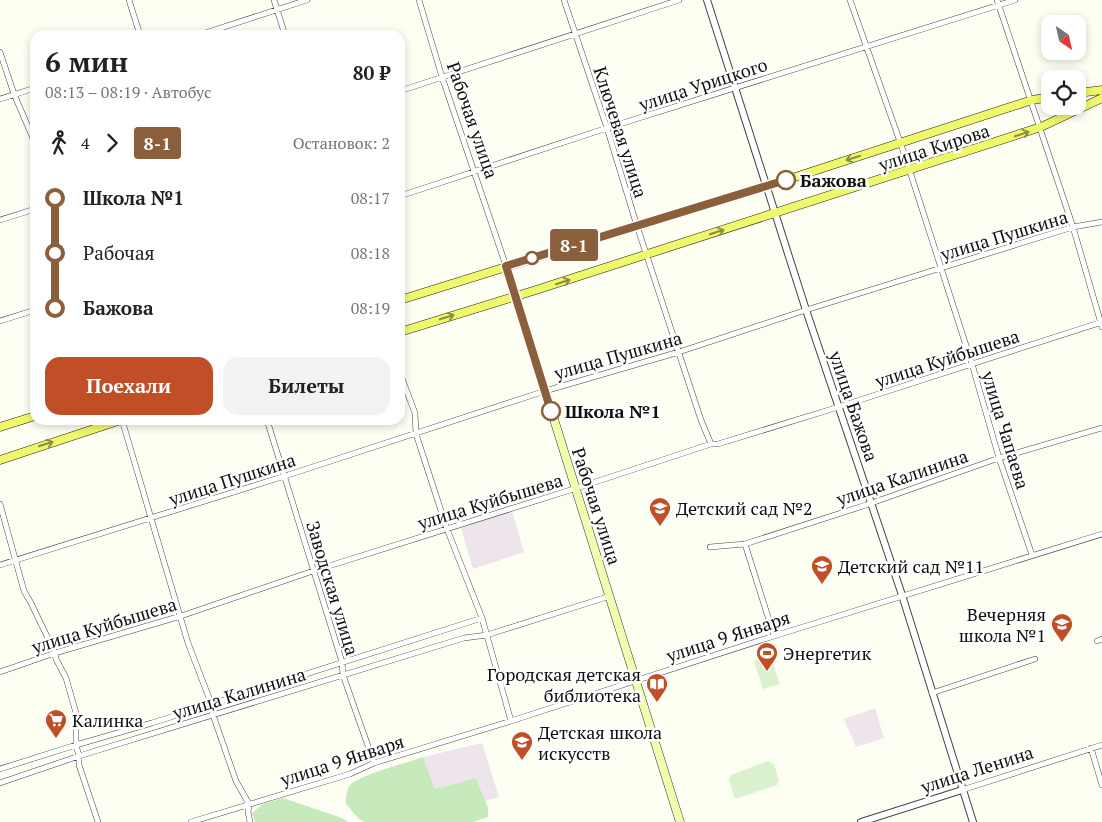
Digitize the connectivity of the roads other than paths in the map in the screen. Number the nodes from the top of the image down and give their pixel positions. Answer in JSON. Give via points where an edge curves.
{"nodes":[{"id":1,"x":129,"y":0,"type":"edge"},
{"id":2,"x":274,"y":0,"type":"edge"},
{"id":3,"x":307,"y":0,"type":"edge"},
{"id":4,"x":419,"y":0,"type":"edge"},
{"id":5,"x":564,"y":0,"type":"edge"},
{"id":6,"x":680,"y":0,"type":"edge"},
{"id":7,"x":707,"y":0,"type":"edge"},
{"id":8,"x":850,"y":0,"type":"edge"},
{"id":9,"x":1015,"y":0,"type":"edge"},
{"id":10,"x":998,"y":3,"type":"edge"},
{"id":11,"x":277,"y":10,"type":"junction"},
{"id":12,"x":138,"y":30,"type":"edge"},
{"id":13,"x":215,"y":30,"type":"edge"},
{"id":14,"x":284,"y":30,"type":"edge"},
{"id":15,"x":574,"y":34,"type":"junction"},
{"id":16,"x":867,"y":46,"type":"junction"},
{"id":17,"x":0,"y":52,"type":"edge"},
{"id":18,"x":442,"y":77,"type":"junction"},
{"id":19,"x":736,"y":88,"type":"junction"},
{"id":20,"x":30,"y":89,"type":"edge"},
{"id":21,"x":405,"y":89,"type":"edge"},
{"id":22,"x":1102,"y":90,"type":"edge"},
{"id":23,"x":1086,"y":92,"type":"edge"},
{"id":24,"x":14,"y":94,"type":"junction"},
{"id":25,"x":1041,"y":98,"type":"edge"},
{"id":26,"x":1102,"y":98,"type":"edge"},
{"id":27,"x":0,"y":99,"type":"edge"},
{"id":28,"x":1032,"y":100,"type":"junction"},
{"id":29,"x":1041,"y":127,"type":"junction"},
{"id":30,"x":607,"y":128,"type":"junction"},
{"id":31,"x":30,"y":131,"type":"edge"},
{"id":32,"x":900,"y":143,"type":"junction"},
{"id":33,"x":909,"y":171,"type":"junction"},
{"id":34,"x":475,"y":172,"type":"junction"},
{"id":35,"x":766,"y":186,"type":"junction"},
{"id":36,"x":405,"y":194,"type":"edge"},
{"id":37,"x":30,"y":210,"type":"edge"},
{"id":38,"x":775,"y":214,"type":"junction"},
{"id":39,"x":0,"y":220,"type":"edge"},
{"id":40,"x":1102,"y":222,"type":"edge"},
{"id":41,"x":637,"y":226,"type":"junction"},
{"id":42,"x":1073,"y":227,"type":"junction"},
{"id":43,"x":647,"y":255,"type":"junction"},
{"id":44,"x":506,"y":266,"type":"junction"},
{"id":45,"x":940,"y":269,"type":"junction"},
{"id":46,"x":516,"y":296,"type":"junction"},
{"id":47,"x":405,"y":298,"type":"edge"},
{"id":48,"x":806,"y":310,"type":"junction"},
{"id":49,"x":30,"y":312,"type":"edge"},
{"id":50,"x":0,"y":321,"type":"edge"},
{"id":51,"x":1102,"y":324,"type":"edge"},
{"id":52,"x":405,"y":330,"type":"edge"},
{"id":53,"x":680,"y":352,"type":"junction"},
{"id":54,"x":972,"y":364,"type":"junction"},
{"id":55,"x":405,"y":386,"type":"edge"},
{"id":56,"x":545,"y":392,"type":"junction"},
{"id":57,"x":838,"y":407,"type":"junction"},
{"id":58,"x":30,"y":418,"type":"edge"},
{"id":59,"x":107,"y":425,"type":"edge"},
{"id":60,"x":123,"y":425,"type":"edge"},
{"id":61,"x":268,"y":425,"type":"edge"},
{"id":62,"x":0,"y":427,"type":"edge"},
{"id":63,"x":1102,"y":428,"type":"edge"},
{"id":64,"x":416,"y":434,"type":"junction"},
{"id":65,"x":711,"y":444,"type":"junction"},
{"id":66,"x":999,"y":458,"type":"junction"},
{"id":67,"x":0,"y":460,"type":"edge"},
{"id":68,"x":285,"y":476,"type":"junction"},
{"id":69,"x":576,"y":488,"type":"junction"},
{"id":70,"x":872,"y":503,"type":"junction"},
{"id":71,"x":0,"y":504,"type":"edge"},
{"id":72,"x":151,"y":519,"type":"junction"},
{"id":73,"x":447,"y":529,"type":"junction"},
{"id":74,"x":1102,"y":534,"type":"edge"},
{"id":75,"x":745,"y":544,"type":"junction"},
{"id":76,"x":710,"y":548,"type":"dead end"},
{"id":77,"x":1032,"y":555,"type":"junction"},
{"id":78,"x":15,"y":560,"type":"junction"},
{"id":79,"x":0,"y":565,"type":"edge"},
{"id":80,"x":313,"y":571,"type":"junction"},
{"id":81,"x":902,"y":595,"type":"junction"},
{"id":82,"x":610,"y":596,"type":"junction"},
{"id":83,"x":181,"y":616,"type":"junction"},
{"id":84,"x":482,"y":618,"type":"junction"},
{"id":85,"x":487,"y":635,"type":"junction"},
{"id":86,"x":774,"y":636,"type":"junction"},
{"id":87,"x":55,"y":653,"type":"junction"},
{"id":88,"x":1035,"y":659,"type":"dead end"},
{"id":89,"x":342,"y":662,"type":"junction"},
{"id":90,"x":0,"y":672,"type":"edge"},
{"id":91,"x":343,"y":675,"type":"junction"},
{"id":92,"x":636,"y":680,"type":"junction"},
{"id":93,"x":932,"y":693,"type":"junction"},
{"id":94,"x":211,"y":703,"type":"junction"},
{"id":95,"x":213,"y":716,"type":"junction"},
{"id":96,"x":511,"y":721,"type":"junction"},
{"id":97,"x":76,"y":745,"type":"junction"},
{"id":98,"x":1102,"y":745,"type":"edge"},
{"id":99,"x":1091,"y":748,"type":"junction"},
{"id":100,"x":79,"y":756,"type":"junction"},
{"id":101,"x":374,"y":763,"type":"junction"},
{"id":102,"x":0,"y":769,"type":"edge"},
{"id":103,"x":0,"y":783,"type":"edge"},
{"id":104,"x":1102,"y":785,"type":"edge"},
{"id":105,"x":962,"y":790,"type":"junction"},
{"id":106,"x":250,"y":804,"type":"junction"},
{"id":107,"x":98,"y":822,"type":"edge"},
{"id":108,"x":191,"y":822,"type":"edge"},
{"id":109,"x":250,"y":822,"type":"edge"},
{"id":110,"x":680,"y":822,"type":"edge"},
{"id":111,"x":861,"y":822,"type":"edge"},
{"id":112,"x":973,"y":822,"type":"edge"}],
"edges":[{"from":1,"to":12,"type":"street"},
{"from":2,"to":11,"type":"street"},
{"from":3,"to":11,"type":"street"},
{"from":4,"to":18,"type":"street","name":"Рабочая улица"},
{"from":5,"to":15,"type":"street","name":"Ключевая улица"},
{"from":6,"to":15,"type":"street"},
{"from":7,"to":19,"type":"street","name":"улица Бажова"},
{"from":8,"to":16,"type":"street","name":"улица Чапаева"},
{"from":9,"to":10,"type":"street","name":"улица Урицкого"},
{"from":10,"to":16,"type":"street","name":"улица Урицкого"},
{"from":10,"to":28,"type":"street"},
{"from":11,"to":13,"type":"street"},
{"from":11,"to":14,"type":"street"},
{"from":15,"to":18,"type":"street"},
{"from":15,"to":30,"type":"street","name":"Ключевая улица"},
{"from":16,"to":19,"type":"street","name":"улица Урицкого"},
{"from":16,"to":32,"type":"street","name":"улица Чапаева"},
{"from":17,"to":24,"type":"street"},
{"from":18,"to":21,"type":"street"},
{"from":18,"to":34,"type":"street","name":"Рабочая улица"},
{"from":19,"to":30,"type":"street","name":"улица Урицкого"},
{"from":19,"to":35,"type":"street","name":"улица Бажова"},
{"from":20,"to":24,"type":"street"},
{"from":22,"to":23,"type":"main road"},
{"from":24,"to":27,"type":"street"},
{"from":24,"to":31,"type":"street"},
{"from":25,"to":28,"type":"main road","name":"улица Кирова"},
{"from":26,"to":29,"type":"main road","name":"улица Кирова"},
{"from":28,"to":29,"type":"street"},
{"from":28,"to":32,"type":"main road","name":"улица Кирова"},
{"from":33,"to":29,"type":"main road","name":"улица Кирова","one_way":true},
{"from":29,"to":42,"type":"street"},
{"from":30,"to":34,"type":"street","name":"улица Урицкого"},
{"from":30,"to":41,"type":"street","name":"Ключевая улица"},
{"from":32,"to":33,"type":"street","name":"улица Чапаева"},
{"from":32,"to":35,"type":"main road","name":"улица Кирова","one_way":true},
{"from":33,"to":38,"type":"main road","name":"улица Кирова"},
{"from":33,"to":45,"type":"street","name":"улица Чапаева"},
{"from":34,"to":36,"type":"street","name":"улица Урицкого"},
{"from":34,"to":44,"type":"street","name":"Рабочая улица"},
{"from":35,"to":38,"type":"street","name":"улица Бажова"},
{"from":35,"to":41,"type":"main road","name":"улица Кирова"},
{"from":37,"to":39,"type":"street"},
{"from":43,"to":38,"type":"main road","name":"улица Кирова","one_way":true},
{"from":38,"to":48,"type":"street","name":"улица Бажова"},
{"from":40,"to":42,"type":"street","name":"улица Пушкина"},
{"from":41,"to":43,"type":"street","name":"Ключевая улица"},
{"from":41,"to":44,"type":"main road","name":"улица Кирова"},
{"from":42,"to":45,"type":"street","name":"улица Пушкина"},
{"from":42,"to":51,"type":"street"},
{"from":46,"to":43,"type":"main road","name":"улица Кирова","one_way":true},
{"from":43,"to":53,"type":"street","name":"Ключевая улица"},
{"from":44,"to":46,"type":"main road","name":"Рабочая улица"},
{"from":44,"to":47,"type":"main road","name":"улица Кирова"},
{"from":45,"to":48,"type":"street","name":"улица Пушкина"},
{"from":45,"to":54,"type":"street","name":"улица Чапаева"},
{"from":52,"to":46,"type":"main road","name":"улица Кирова","one_way":true},
{"from":46,"to":56,"type":"main road","name":"Рабочая улица"},
{"from":48,"to":53,"type":"street","name":"улица Пушкина"},
{"from":48,"to":57,"type":"street","name":"улица Бажова"},
{"from":49,"to":50,"type":"street"},
{"from":51,"to":54,"type":"street","name":"улица Куйбышева"},
{"from":53,"to":56,"type":"street","name":"улица Пушкина"},
{"from":53,"to":65,"type":"street","name":"Ключевая улица"},
{"from":54,"to":57,"type":"street","name":"улица Куйбышева"},
{"from":54,"to":66,"type":"street","name":"улица Чапаева"},
{"from":55,"to":64,"type":"street","via":[[415,413]]},
{"from":56,"to":64,"type":"street","name":"улица Пушкина"},
{"from":56,"to":69,"type":"main road","name":"Рабочая улица"},
{"from":57,"to":65,"type":"street","name":"улица Куйбышева"},
{"from":57,"to":70,"type":"street","name":"улица Бажова"},
{"from":58,"to":62,"type":"main road"},
{"from":67,"to":59,"type":"main road","one_way":true},
{"from":60,"to":72,"type":"street"},
{"from":61,"to":68,"type":"street","name":"Заводская улица"},
{"from":63,"to":66,"type":"street","name":"улица Калинина"},
{"from":64,"to":68,"type":"street","name":"улица Пушкина"},
{"from":64,"to":73,"type":"street"},
{"from":65,"to":69,"type":"street","name":"улица Куйбышева"},
{"from":66,"to":70,"type":"street","name":"улица Калинина"},
{"from":66,"to":77,"type":"street","name":"улица Чапаева"},
{"from":68,"to":72,"type":"street","name":"улица Пушкина"},
{"from":68,"to":80,"type":"street","name":"Заводская улица"},
{"from":69,"to":73,"type":"street","name":"улица Куйбышева"},
{"from":69,"to":82,"type":"main road","name":"Рабочая улица"},
{"from":70,"to":75,"type":"street","name":"улица Калинина"},
{"from":70,"to":81,"type":"street","name":"улица Бажова"},
{"from":71,"to":78,"type":"street"},
{"from":72,"to":78,"type":"street","name":"улица Пушкина"},
{"from":72,"to":83,"type":"street"},
{"from":73,"to":80,"type":"street","name":"улица Куйбышева"},
{"from":73,"to":84,"type":"street"},
{"from":74,"to":77,"type":"street","name":"улица 9 Января"},
{"from":75,"to":76,"type":"street","name":"улица Калинина"},
{"from":75,"to":86,"type":"street"},
{"from":77,"to":81,"type":"street","name":"улица 9 Января"},
{"from":78,"to":79,"type":"street","name":"улица Пушкина"},
{"from":78,"to":87,"type":"street","via":[[24,591]]},
{"from":80,"to":83,"type":"street","name":"улица Куйбышева"},
{"from":80,"to":89,"type":"street","name":"Заводская улица"},
{"from":81,"to":86,"type":"street","name":"улица 9 Января"},
{"from":81,"to":93,"type":"street","name":"улица Бажова"},
{"from":82,"to":85,"type":"street","name":"улица Калинина"},
{"from":82,"to":92,"type":"main road","name":"Рабочая улица"},
{"from":83,"to":87,"type":"street","name":"улица Куйбышева"},
{"from":83,"to":94,"type":"street"},
{"from":84,"to":85,"type":"street"},
{"from":84,"to":89,"type":"street","name":"улица Калинина"},
{"from":85,"to":91,"type":"street","name":"улица Калинина","via":[[464,638]]},
{"from":85,"to":96,"type":"street"},
{"from":86,"to":92,"type":"street","name":"улица 9 Января"},
{"from":87,"to":90,"type":"street","name":"улица Куйбышева"},
{"from":87,"to":97,"type":"street","via":[[76,713]]},
{"from":88,"to":93,"type":"street"},
{"from":89,"to":91,"type":"street","name":"Заводская улица"},
{"from":89,"to":94,"type":"street","name":"улица Калинина"},
{"from":91,"to":95,"type":"street","name":"улица Калинина"},
{"from":91,"to":101,"type":"street","name":"Заводская улица"},
{"from":92,"to":96,"type":"street","name":"улица 9 Января"},
{"from":92,"to":110,"type":"main road","name":"Рабочая улица"},
{"from":93,"to":105,"type":"street","name":"улица Бажова"},
{"from":94,"to":95,"type":"street"},
{"from":94,"to":97,"type":"street","name":"улица Калинина"},
{"from":95,"to":100,"type":"street","name":"улица Калинина"},
{"from":95,"to":106,"type":"street","via":[[236,781]]},
{"from":96,"to":101,"type":"street","name":"улица 9 Января"},
{"from":97,"to":100,"type":"street"},
{"from":97,"to":102,"type":"street","name":"улица Калинина"},
{"from":98,"to":99,"type":"street","name":"улица Ленина"},
{"from":99,"to":104,"type":"street"},
{"from":99,"to":105,"type":"street","name":"улица Ленина"},
{"from":100,"to":103,"type":"street","name":"улица Калинина"},
{"from":100,"to":107,"type":"street","via":[[79,766]]},
{"from":101,"to":106,"type":"street","name":"улица 9 Января","via":[[350,774]]},
{"from":105,"to":111,"type":"street","name":"улица Ленина"},
{"from":105,"to":112,"type":"street","name":"улица Бажова"},
{"from":106,"to":108,"type":"street","name":"улица 9 Января"},
{"from":106,"to":109,"type":"street"}]}
